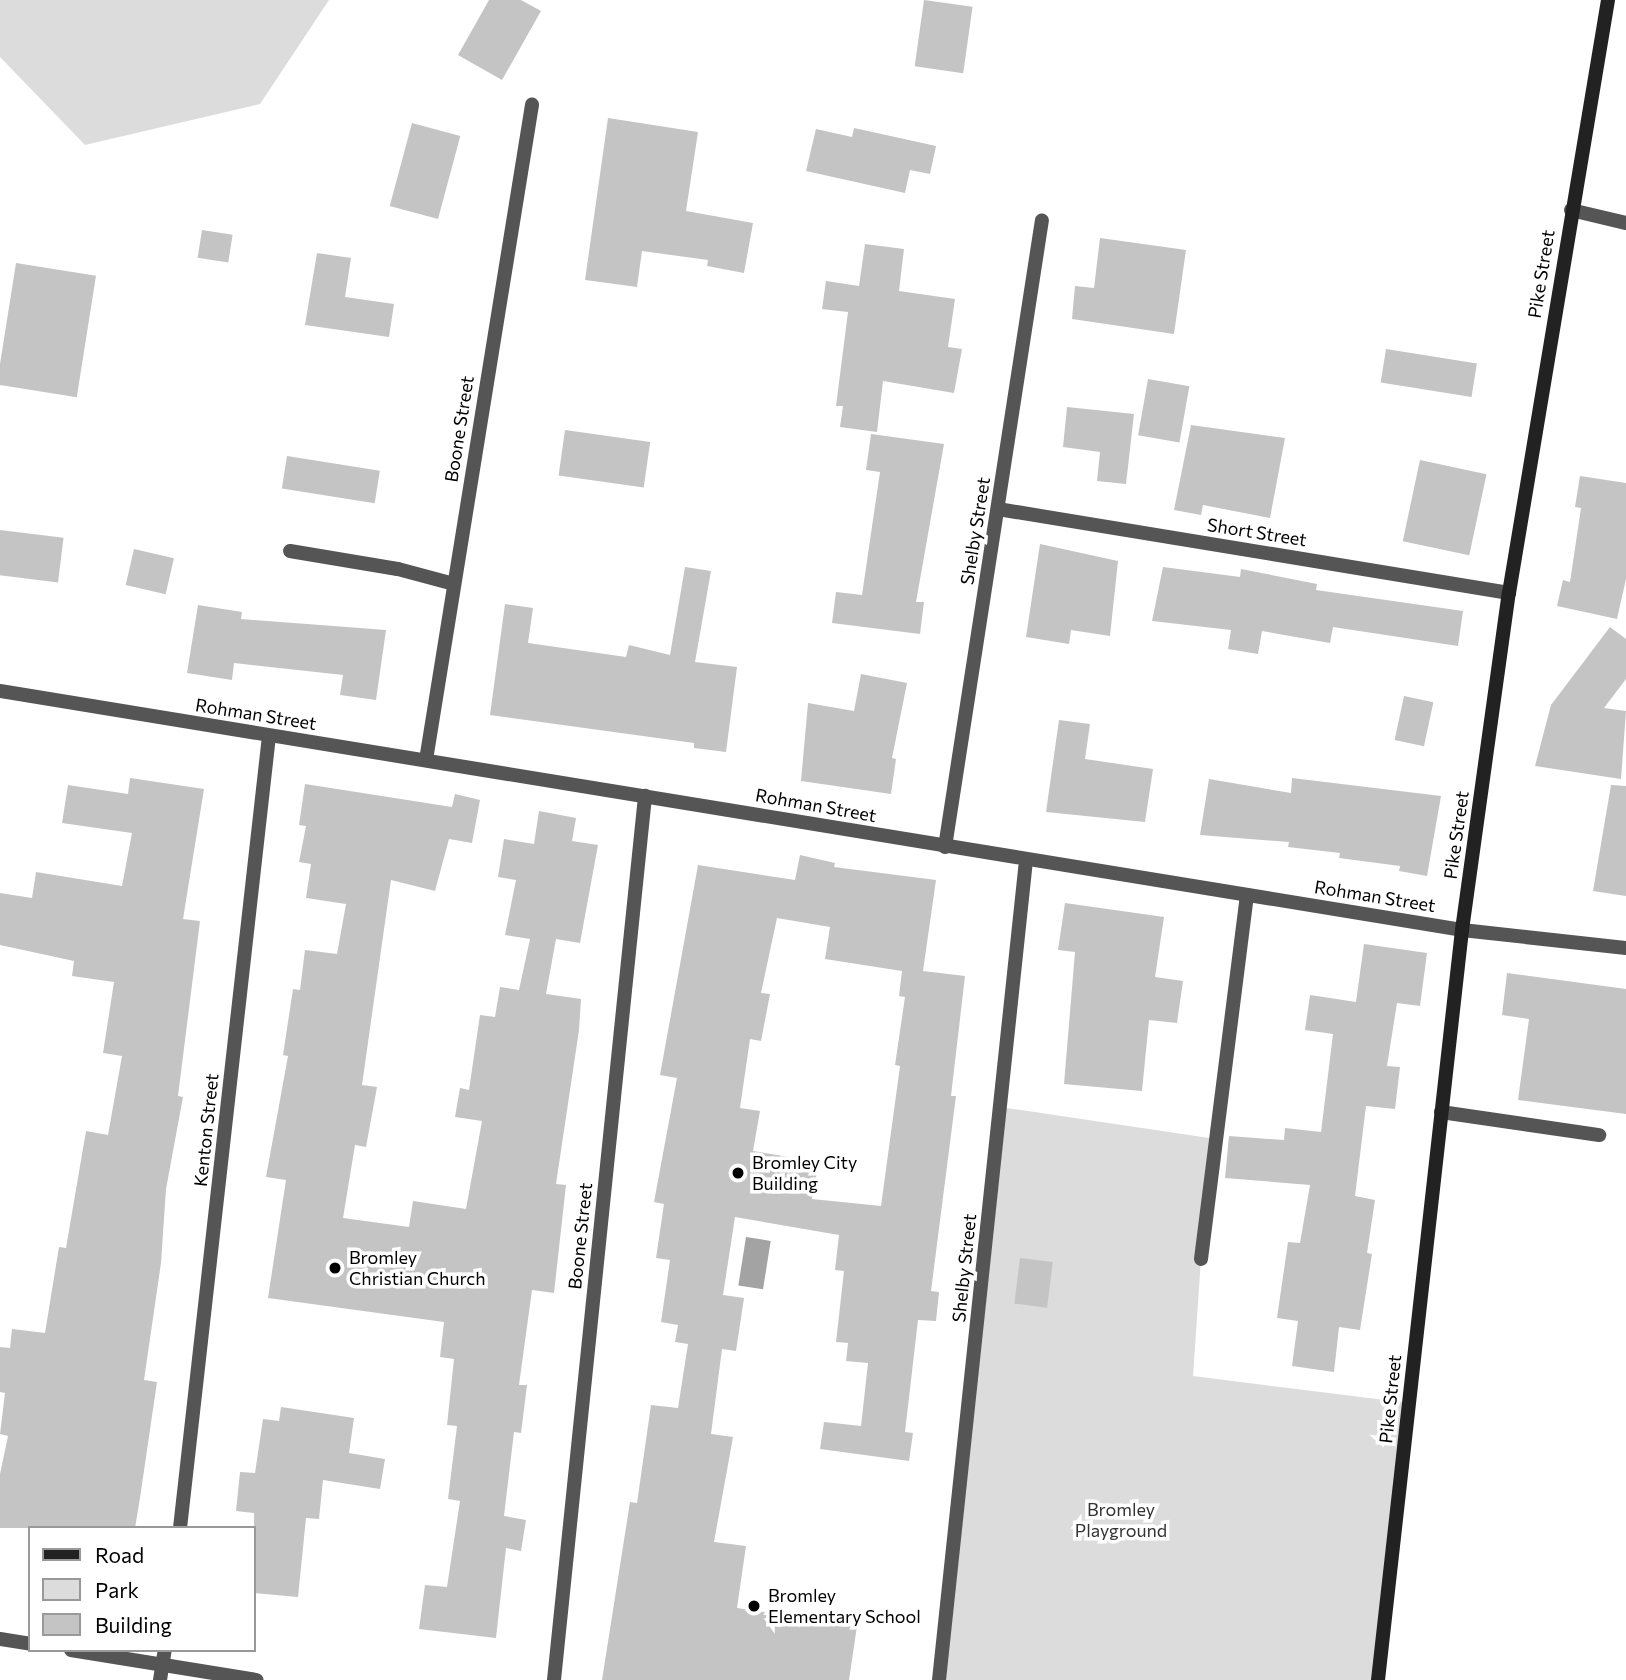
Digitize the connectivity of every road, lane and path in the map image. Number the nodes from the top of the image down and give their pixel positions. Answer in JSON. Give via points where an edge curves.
{"nodes":[{"id":1,"x":1608,"y":0,"type":"edge"},
{"id":2,"x":532,"y":105,"type":"dead end"},
{"id":3,"x":1571,"y":210,"type":"junction"},
{"id":4,"x":1042,"y":220,"type":"dead end"},
{"id":5,"x":1626,"y":223,"type":"edge"},
{"id":6,"x":998,"y":509,"type":"junction"},
{"id":7,"x":290,"y":551,"type":"dead end"},
{"id":8,"x":453,"y":584,"type":"junction"},
{"id":9,"x":1509,"y":593,"type":"junction"},
{"id":10,"x":0,"y":691,"type":"edge"},
{"id":11,"x":269,"y":736,"type":"junction"},
{"id":12,"x":426,"y":760,"type":"junction"},
{"id":13,"x":645,"y":796,"type":"junction"},
{"id":14,"x":945,"y":847,"type":"junction"},
{"id":15,"x":1026,"y":860,"type":"junction"},
{"id":16,"x":1247,"y":895,"type":"junction"},
{"id":17,"x":1462,"y":930,"type":"junction"},
{"id":18,"x":1626,"y":948,"type":"edge"},
{"id":19,"x":1441,"y":1112,"type":"junction"},
{"id":20,"x":1599,"y":1135,"type":"dead end"},
{"id":21,"x":1201,"y":1259,"type":"dead end"},
{"id":22,"x":180,"y":1526,"type":"edge"},
{"id":23,"x":0,"y":1639,"type":"edge"},
{"id":24,"x":28,"y":1644,"type":"edge"},
{"id":25,"x":83,"y":1652,"type":"edge"},
{"id":26,"x":163,"y":1665,"type":"edge"},
{"id":27,"x":257,"y":1680,"type":"edge"},
{"id":28,"x":554,"y":1680,"type":"edge"},
{"id":29,"x":939,"y":1680,"type":"edge"},
{"id":30,"x":1378,"y":1680,"type":"edge"}],
"edges":[{"from":1,"to":3,"type":"main road","name":"Pike Street"},
{"from":2,"to":8,"type":"street","name":"Boone Street"},
{"from":3,"to":5,"type":"street"},
{"from":3,"to":9,"type":"main road","name":"Pike Street"},
{"from":4,"to":6,"type":"street","name":"Shelby Street"},
{"from":6,"to":9,"type":"street","name":"Short Street"},
{"from":6,"to":14,"type":"street","name":"Shelby Street"},
{"from":7,"to":8,"type":"street","via":[[398,569]]},
{"from":8,"to":12,"type":"street","name":"Boone Street"},
{"from":9,"to":17,"type":"main road","name":"Pike Street"},
{"from":10,"to":11,"type":"street","name":"Rohman Street"},
{"from":11,"to":12,"type":"street","name":"Rohman Street"},
{"from":11,"to":22,"type":"street","name":"Kenton Street"},
{"from":12,"to":13,"type":"street","name":"Rohman Street"},
{"from":13,"to":14,"type":"street","name":"Rohman Street"},
{"from":13,"to":28,"type":"street","name":"Boone Street"},
{"from":14,"to":15,"type":"street","name":"Rohman Street"},
{"from":15,"to":16,"type":"street","name":"Rohman Street"},
{"from":15,"to":29,"type":"street","name":"Shelby Street"},
{"from":16,"to":17,"type":"street","name":"Rohman Street"},
{"from":16,"to":21,"type":"street"},
{"from":17,"to":18,"type":"street","name":"Rohman Street"},
{"from":17,"to":19,"type":"main road","name":"Pike Street"},
{"from":19,"to":20,"type":"street"},
{"from":19,"to":30,"type":"main road","name":"Pike Street"},
{"from":23,"to":24,"type":"street"},
{"from":25,"to":26,"type":"street"},
{"from":26,"to":27,"type":"street"}]}
